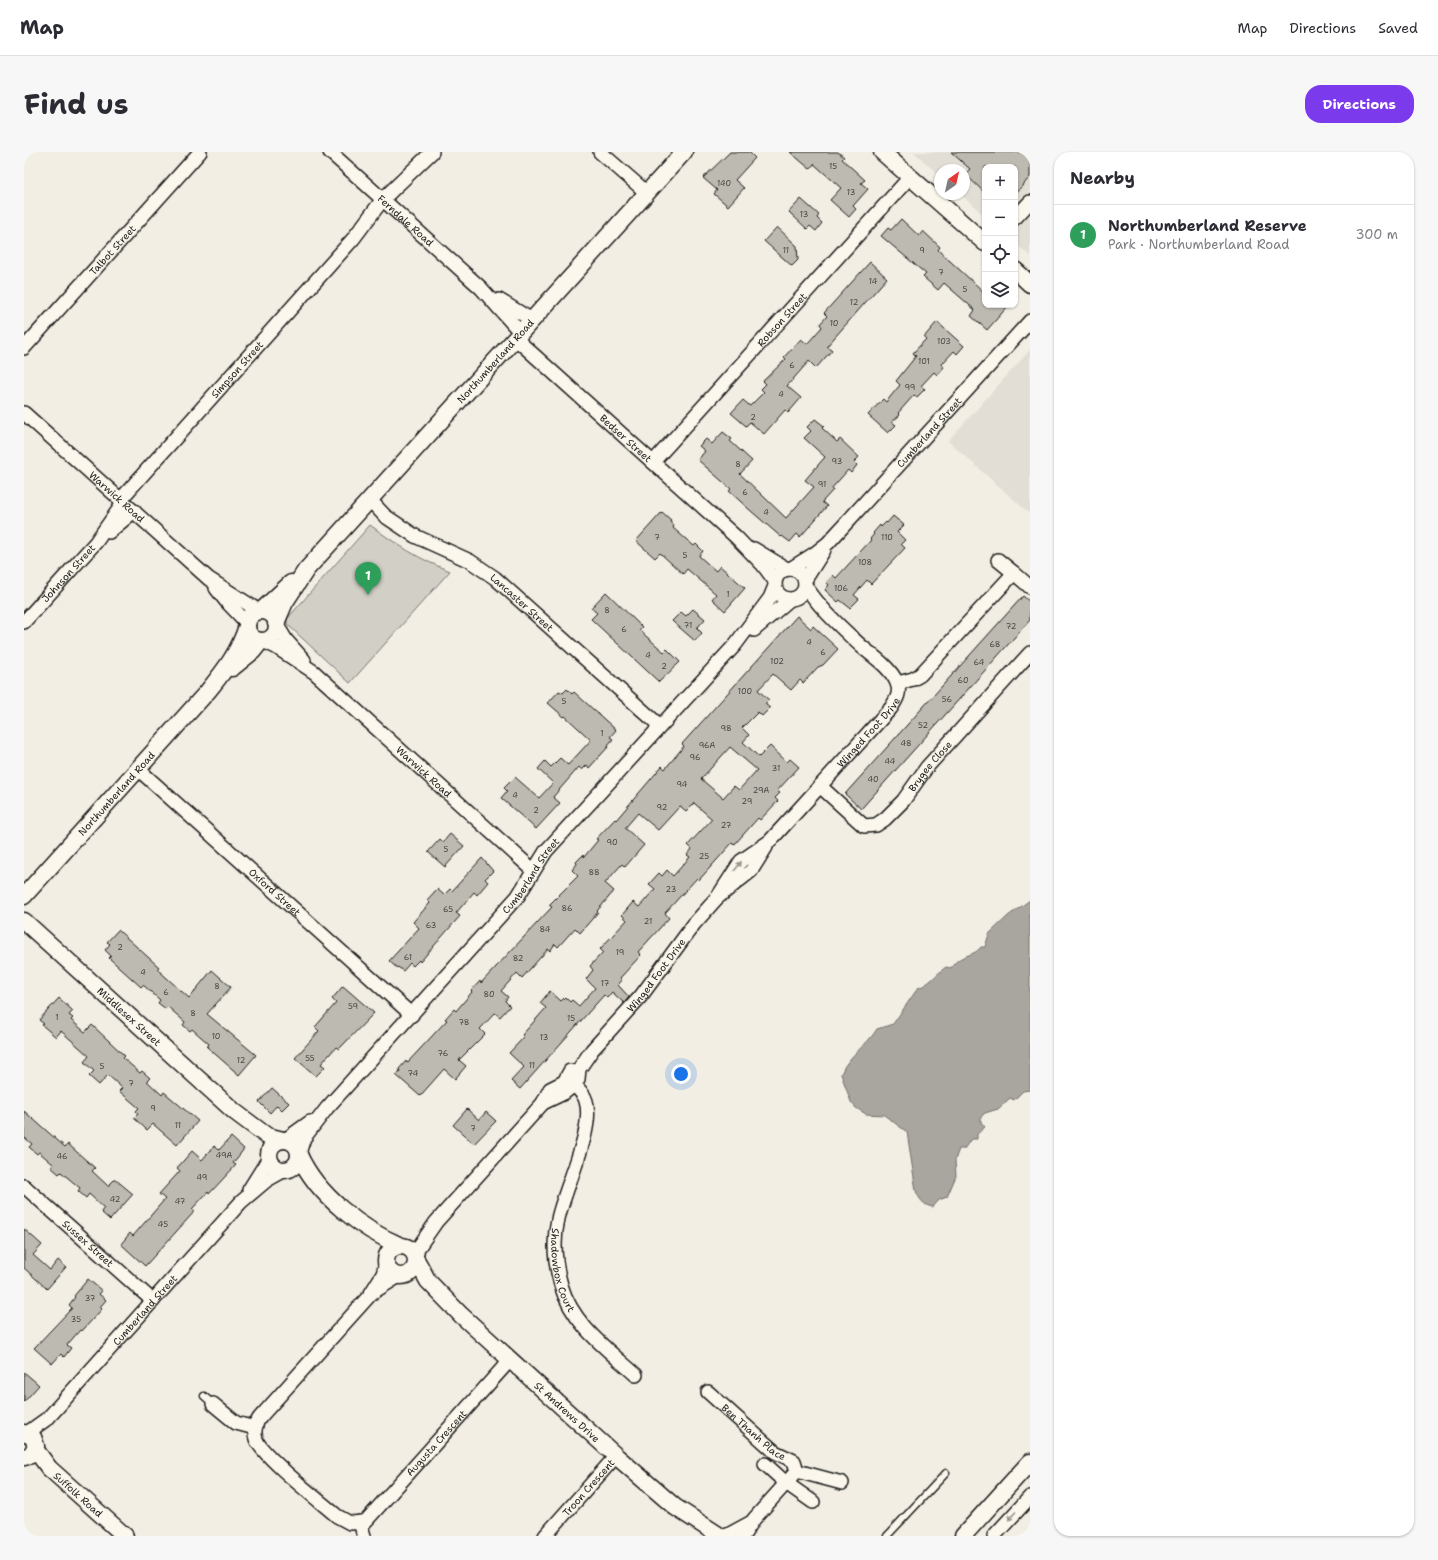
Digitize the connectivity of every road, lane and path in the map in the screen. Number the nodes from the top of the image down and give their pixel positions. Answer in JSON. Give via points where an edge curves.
{"nodes":[{"id":1,"x":200,"y":152,"type":"edge"},
{"id":2,"x":330,"y":152,"type":"edge"},
{"id":3,"x":432,"y":152,"type":"edge"},
{"id":4,"x":600,"y":152,"type":"edge"},
{"id":5,"x":684,"y":152,"type":"edge"},
{"id":6,"x":882,"y":152,"type":"edge"},
{"id":7,"x":910,"y":177,"type":"junction"},
{"id":8,"x":646,"y":193,"type":"junction"},
{"id":9,"x":1030,"y":202,"type":"edge"},
{"id":10,"x":386,"y":203,"type":"junction"},
{"id":11,"x":1018,"y":215,"type":"edge"},
{"id":12,"x":982,"y":240,"type":"edge"},
{"id":13,"x":1017,"y":272,"type":"edge"},
{"id":14,"x":1030,"y":284,"type":"edge"},
{"id":15,"x":481,"y":288,"type":"junction"},
{"id":16,"x":532,"y":320,"type":"junction"},
{"id":17,"x":1030,"y":321,"type":"edge"},
{"id":18,"x":518,"y":336,"type":"junction"},
{"id":19,"x":24,"y":348,"type":"edge"},
{"id":20,"x":24,"y":413,"type":"edge"},
{"id":21,"x":653,"y":462,"type":"junction"},
{"id":22,"x":370,"y":500,"type":"junction"},
{"id":23,"x":122,"y":501,"type":"junction"},
{"id":24,"x":134,"y":511,"type":"junction"},
{"id":25,"x":736,"y":537,"type":"junction"},
{"id":26,"x":96,"y":542,"type":"junction"},
{"id":27,"x":828,"y":543,"type":"junction"},
{"id":28,"x":998,"y":560,"type":"dead end"},
{"id":29,"x":788,"y":569,"type":"junction"},
{"id":30,"x":306,"y":570,"type":"junction"},
{"id":31,"x":1014,"y":573,"type":"junction"},
{"id":32,"x":209,"y":579,"type":"junction"},
{"id":33,"x":775,"y":583,"type":"junction"},
{"id":34,"x":805,"y":583,"type":"junction"},
{"id":35,"x":1030,"y":587,"type":"edge"},
{"id":36,"x":792,"y":599,"type":"junction"},
{"id":37,"x":260,"y":611,"type":"junction"},
{"id":38,"x":24,"y":622,"type":"edge"},
{"id":39,"x":836,"y":623,"type":"junction"},
{"id":40,"x":247,"y":624,"type":"junction"},
{"id":41,"x":277,"y":624,"type":"junction"},
{"id":42,"x":262,"y":640,"type":"junction"},
{"id":43,"x":735,"y":645,"type":"junction"},
{"id":44,"x":1030,"y":653,"type":"edge"},
{"id":45,"x":314,"y":672,"type":"junction"},
{"id":46,"x":898,"y":683,"type":"junction"},
{"id":47,"x":208,"y":691,"type":"junction"},
{"id":48,"x":660,"y":726,"type":"junction"},
{"id":49,"x":138,"y":769,"type":"junction"},
{"id":50,"x":820,"y":786,"type":"junction"},
{"id":51,"x":533,"y":870,"type":"junction"},
{"id":52,"x":24,"y":896,"type":"edge"},
{"id":53,"x":24,"y":921,"type":"edge"},
{"id":54,"x":412,"y":1015,"type":"junction"},
{"id":55,"x":570,"y":1082,"type":"junction"},
{"id":56,"x":326,"y":1108,"type":"junction"},
{"id":57,"x":235,"y":1112,"type":"junction"},
{"id":58,"x":284,"y":1140,"type":"junction"},
{"id":59,"x":299,"y":1154,"type":"junction"},
{"id":60,"x":269,"y":1156,"type":"junction"},
{"id":61,"x":286,"y":1170,"type":"junction"},
{"id":62,"x":24,"y":1186,"type":"edge"},
{"id":63,"x":329,"y":1196,"type":"junction"},
{"id":64,"x":242,"y":1202,"type":"junction"},
{"id":65,"x":352,"y":1217,"type":"junction"},
{"id":66,"x":436,"y":1222,"type":"junction"},
{"id":67,"x":402,"y":1246,"type":"junction"},
{"id":68,"x":416,"y":1259,"type":"junction"},
{"id":69,"x":386,"y":1261,"type":"junction"},
{"id":70,"x":400,"y":1276,"type":"junction"},
{"id":71,"x":370,"y":1295,"type":"junction"},
{"id":72,"x":153,"y":1302,"type":"junction"},
{"id":73,"x":461,"y":1315,"type":"junction"},
{"id":74,"x":510,"y":1360,"type":"junction"},
{"id":75,"x":636,"y":1375,"type":"dead end"},
{"id":76,"x":708,"y":1392,"type":"dead end"},
{"id":77,"x":208,"y":1400,"type":"dead end"},
{"id":78,"x":255,"y":1428,"type":"junction"},
{"id":79,"x":29,"y":1445,"type":"edge"},
{"id":80,"x":616,"y":1456,"type":"junction"},
{"id":81,"x":1030,"y":1462,"type":"edge"},
{"id":82,"x":765,"y":1464,"type":"dead end"},
{"id":83,"x":797,"y":1471,"type":"junction"},
{"id":84,"x":946,"y":1473,"type":"dead end"},
{"id":85,"x":786,"y":1483,"type":"junction"},
{"id":86,"x":842,"y":1484,"type":"dead end"},
{"id":87,"x":1030,"y":1497,"type":"edge"},
{"id":88,"x":813,"y":1502,"type":"dead end"},
{"id":89,"x":675,"y":1507,"type":"junction"},
{"id":90,"x":754,"y":1519,"type":"junction"},
{"id":91,"x":360,"y":1522,"type":"junction"},
{"id":92,"x":125,"y":1536,"type":"edge"},
{"id":93,"x":364,"y":1536,"type":"edge"},
{"id":94,"x":544,"y":1536,"type":"edge"},
{"id":95,"x":698,"y":1536,"type":"edge"},
{"id":96,"x":720,"y":1536,"type":"edge"},
{"id":97,"x":725,"y":1536,"type":"edge"},
{"id":98,"x":743,"y":1536,"type":"edge"},
{"id":99,"x":887,"y":1536,"type":"edge"},
{"id":100,"x":963,"y":1536,"type":"edge"},
{"id":101,"x":994,"y":1536,"type":"edge"}],
"edges":[{"from":1,"to":19,"type":"street","name":"Talbot Street"},
{"from":2,"to":10,"type":"street","name":"Ferndale Road"},
{"from":3,"to":10,"type":"street","name":"Simpson Street"},
{"from":4,"to":8,"type":"street"},
{"from":5,"to":8,"type":"street","name":"Northumberland Road"},
{"from":6,"to":7,"type":"street"},
{"from":7,"to":12,"type":"street"},
{"from":7,"to":21,"type":"street","name":"Robson Street"},
{"from":8,"to":16,"type":"street","name":"Northumberland Road"},
{"from":9,"to":11,"type":"street"},
{"from":10,"to":15,"type":"street","name":"Ferndale Road"},
{"from":10,"to":23,"type":"street","name":"Simpson Street"},
{"from":13,"to":14,"type":"street"},
{"from":15,"to":16,"type":"street","name":"Ferndale Road"},
{"from":15,"to":18,"type":"street","name":"Ferndale Road"},
{"from":16,"to":18,"type":"street","name":"Northumberland Road"},
{"from":17,"to":27,"type":"street","name":"Cumberland Street"},
{"from":18,"to":21,"type":"street","name":"Bedser Street"},
{"from":18,"to":22,"type":"street","name":"Northumberland Road"},
{"from":20,"to":23,"type":"street","name":"Warwick Road"},
{"from":21,"to":25,"type":"street","name":"Bedser Street"},
{"from":22,"to":30,"type":"street","name":"Northumberland Road"},
{"from":22,"to":48,"type":"street","name":"Lancaster Street","via":[[385,516],[410,534],[470,561],[495,578]]},
{"from":23,"to":24,"type":"street","name":"Warwick Road"},
{"from":23,"to":26,"type":"street","name":"Johnson Street"},
{"from":24,"to":26,"type":"street","name":"Johnson Street"},
{"from":24,"to":32,"type":"street","name":"Warwick Road"},
{"from":25,"to":29,"type":"street","name":"Bedser Street"},
{"from":25,"to":33,"type":"street","name":"Bedser Street","via":[[763,565]]},
{"from":26,"to":38,"type":"street","name":"Johnson Street"},
{"from":27,"to":29,"type":"street","name":"Cumberland Street"},
{"from":27,"to":34,"type":"street","name":"Cumberland Street"},
{"from":28,"to":31,"type":"street"},
{"from":29,"to":33,"type":"street","via":[[779,573]]},
{"from":29,"to":34,"type":"street","via":[[800,572]]},
{"from":30,"to":37,"type":"street","name":"Northumberland Road"},
{"from":30,"to":41,"type":"street","name":"Northumberland Road","via":[[285,602]]},
{"from":31,"to":35,"type":"street"},
{"from":31,"to":46,"type":"street","name":"Winged Foot Drive","via":[[920,675]]},
{"from":32,"to":37,"type":"street","name":"Warwick Road"},
{"from":32,"to":40,"type":"street","name":"Warwick Road"},
{"from":33,"to":36,"type":"street","via":[[779,595]]},
{"from":33,"to":43,"type":"street","name":"Cumberland Street","via":[[770,598]]},
{"from":34,"to":36,"type":"street","via":[[802,594]]},
{"from":34,"to":39,"type":"street","via":[[813,597]]},
{"from":36,"to":39,"type":"street","via":[[808,604]]},
{"from":36,"to":43,"type":"street","name":"Cumberland Street"},
{"from":37,"to":40,"type":"street","via":[[252,615]]},
{"from":37,"to":41,"type":"street","via":[[273,616]]},
{"from":39,"to":46,"type":"street","via":[[888,670]]},
{"from":40,"to":42,"type":"street","via":[[253,637]]},
{"from":40,"to":47,"type":"street","name":"Northumberland Road","via":[[242,643]]},
{"from":41,"to":42,"type":"street","via":[[275,634]]},
{"from":41,"to":45,"type":"street","name":"Warwick Road","via":[[286,640]]},
{"from":42,"to":45,"type":"street","name":"Warwick Road"},
{"from":42,"to":47,"type":"street","name":"Northumberland Road"},
{"from":43,"to":48,"type":"street","name":"Cumberland Street"},
{"from":44,"to":50,"type":"street","name":"Brygee Close","via":[[926,767],[903,801],[886,819],[876,825],[864,826]]},
{"from":45,"to":51,"type":"street","name":"Warwick Road"},
{"from":46,"to":50,"type":"street","name":"Winged Foot Drive","via":[[899,692],[891,708]]},
{"from":47,"to":49,"type":"street","name":"Northumberland Road"},
{"from":48,"to":51,"type":"street","name":"Cumberland Street","via":[[546,851]]},
{"from":49,"to":52,"type":"street","name":"Northumberland Road"},
{"from":49,"to":54,"type":"street","name":"Oxford Street"},
{"from":50,"to":55,"type":"street","name":"Winged Foot Drive","via":[[770,841],[751,871],[717,898],[691,928],[641,996],[592,1050],[579,1069],[578,1079]]},
{"from":51,"to":54,"type":"street","name":"Cumberland Street","via":[[520,893]]},
{"from":53,"to":57,"type":"street","name":"Middlesex Street"},
{"from":54,"to":56,"type":"street","name":"Cumberland Street"},
{"from":55,"to":66,"type":"street","via":[[564,1093],[543,1103]]},
{"from":55,"to":75,"type":"street","name":"Shadowbox Court","via":[[586,1101],[587,1112],[581,1149],[557,1219],[554,1241],[561,1286],[582,1325]]},
{"from":56,"to":58,"type":"street","name":"Cumberland Street","via":[[302,1129]]},
{"from":56,"to":59,"type":"street","name":"Cumberland Street","via":[[304,1138]]},
{"from":57,"to":58,"type":"street","name":"Middlesex Street","via":[[267,1136]]},
{"from":57,"to":60,"type":"street","name":"Middlesex Street"},
{"from":58,"to":59,"type":"street","via":[[294,1144]]},
{"from":58,"to":60,"type":"street","via":[[272,1146]]},
{"from":59,"to":61,"type":"street","via":[[297,1164]]},
{"from":59,"to":63,"type":"street","via":[[306,1169]]},
{"from":60,"to":61,"type":"street","via":[[274,1167]]},
{"from":60,"to":64,"type":"street","name":"Cumberland Street"},
{"from":61,"to":63,"type":"street"},
{"from":61,"to":64,"type":"street","name":"Cumberland Street","via":[[267,1180]]},
{"from":62,"to":72,"type":"street","name":"Sussex Street"},
{"from":63,"to":65,"type":"street"},
{"from":64,"to":72,"type":"street","name":"Cumberland Street"},
{"from":65,"to":67,"type":"street"},
{"from":65,"to":69,"type":"street"},
{"from":66,"to":67,"type":"street","via":[[415,1240]]},
{"from":66,"to":68,"type":"street","via":[[418,1248]]},
{"from":67,"to":68,"type":"street","via":[[410,1248]]},
{"from":67,"to":69,"type":"street","via":[[391,1249]]},
{"from":68,"to":70,"type":"street","via":[[413,1271]]},
{"from":68,"to":73,"type":"street","name":"St Andrews Drive","via":[[428,1281]]},
{"from":69,"to":70,"type":"street","via":[[391,1273]]},
{"from":69,"to":71,"type":"street","via":[[383,1274]]},
{"from":70,"to":71,"type":"street"},
{"from":70,"to":73,"type":"street","name":"St Andrews Drive","via":[[415,1282]]},
{"from":71,"to":78,"type":"street","via":[[263,1414]]},
{"from":72,"to":79,"type":"street","name":"Cumberland Street","via":[[48,1418]]},
{"from":73,"to":74,"type":"street","name":"St Andrews Drive"},
{"from":74,"to":80,"type":"street","name":"St Andrews Drive"},
{"from":74,"to":91,"type":"street","name":"Augusta Crescent","via":[[365,1522]]},
{"from":76,"to":83,"type":"street","name":"Ben Thanh Place","via":[[775,1452],[794,1461]]},
{"from":77,"to":78,"type":"street","via":[[236,1423]]},
{"from":78,"to":91,"type":"street","via":[[256,1441],[266,1453],[337,1516],[350,1523]]},
{"from":79,"to":92,"type":"street","name":"Suffolk Road","via":[[49,1468]]},
{"from":80,"to":89,"type":"street","name":"St Andrews Drive"},
{"from":80,"to":94,"type":"street","name":"Troon Crescent"},
{"from":81,"to":100,"type":"street"},
{"from":82,"to":85,"type":"street","name":"Ben Thanh Place"},
{"from":83,"to":85,"type":"street"},
{"from":83,"to":86,"type":"street"},
{"from":84,"to":99,"type":"lane"},
{"from":85,"to":88,"type":"street","name":"Ben Thanh Place"},
{"from":85,"to":90,"type":"street"},
{"from":87,"to":101,"type":"street","one_way":true},
{"from":89,"to":95,"type":"street","name":"St Andrews Drive"},
{"from":89,"to":96,"type":"street","name":"St Andrews Drive"},
{"from":90,"to":97,"type":"street","via":[[743,1528]]},
{"from":90,"to":98,"type":"street"},
{"from":91,"to":93,"type":"street"}]}
